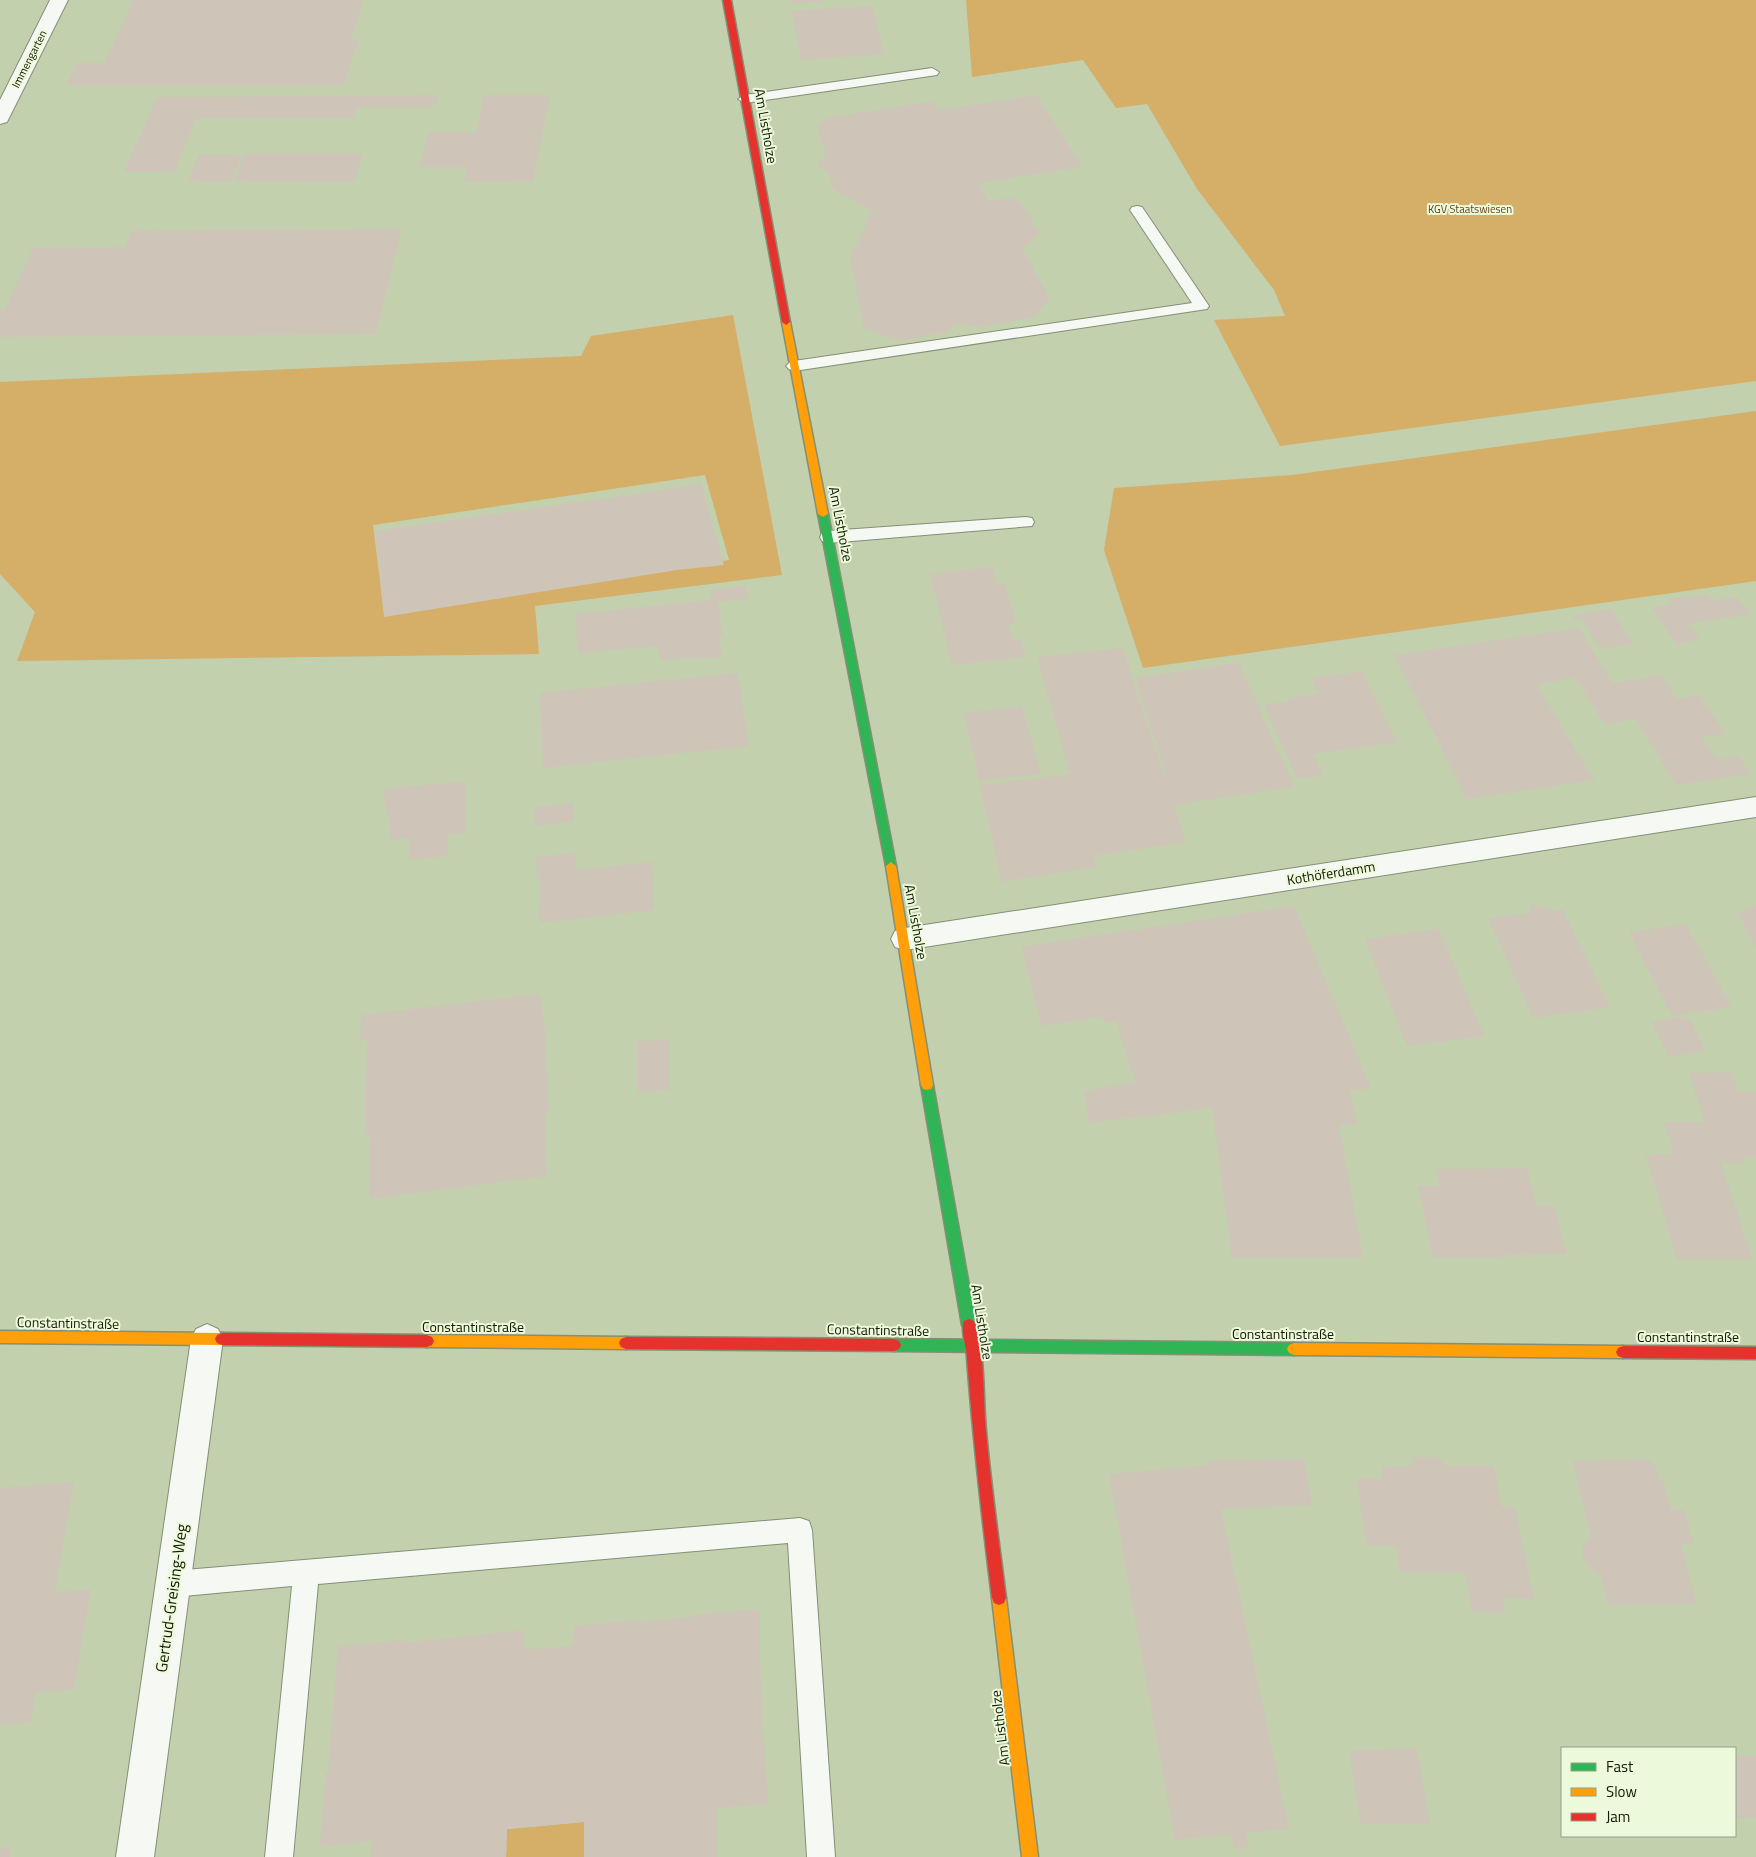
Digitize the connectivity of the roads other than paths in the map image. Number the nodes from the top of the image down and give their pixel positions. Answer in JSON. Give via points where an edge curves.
{"nodes":[{"id":1,"x":59,"y":0,"type":"edge"},
{"id":2,"x":727,"y":0,"type":"edge"},
{"id":3,"x":932,"y":72,"type":"dead end"},
{"id":4,"x":746,"y":99,"type":"junction"},
{"id":5,"x":0,"y":118,"type":"edge"},
{"id":6,"x":1137,"y":210,"type":"dead end"},
{"id":7,"x":794,"y":366,"type":"junction"},
{"id":8,"x":1026,"y":522,"type":"dead end"},
{"id":9,"x":828,"y":537,"type":"junction"},
{"id":10,"x":1756,"y":807,"type":"edge"},
{"id":11,"x":905,"y":939,"type":"junction"},
{"id":12,"x":0,"y":1337,"type":"edge"},
{"id":13,"x":207,"y":1339,"type":"junction"},
{"id":14,"x":973,"y":1346,"type":"junction"},
{"id":15,"x":1756,"y":1353,"type":"edge"},
{"id":16,"x":306,"y":1572,"type":"junction"},
{"id":17,"x":173,"y":1584,"type":"junction"},
{"id":18,"x":135,"y":1857,"type":"edge"},
{"id":19,"x":279,"y":1857,"type":"edge"},
{"id":20,"x":821,"y":1857,"type":"edge"},
{"id":21,"x":1030,"y":1857,"type":"edge"}],
"edges":[{"from":1,"to":5,"type":"street","name":"Immengarten"},
{"from":2,"to":4,"type":"street","name":"Am Listholze"},
{"from":3,"to":4,"type":"lane"},
{"from":4,"to":7,"type":"street","name":"Am Listholze"},
{"from":6,"to":7,"type":"lane","via":[[1202,306]]},
{"from":7,"to":9,"type":"street","name":"Am Listholze"},
{"from":8,"to":9,"type":"lane"},
{"from":9,"to":11,"type":"street","name":"Am Listholze"},
{"from":10,"to":11,"type":"street","name":"Kothöferdamm"},
{"from":11,"to":14,"type":"street","name":"Am Listholze","via":[[916,1023]]},
{"from":12,"to":13,"type":"street","name":"Constantinstraße"},
{"from":13,"to":14,"type":"street","name":"Constantinstraße"},
{"from":13,"to":17,"type":"street","name":"Gertrud-Greising-Weg"},
{"from":14,"to":15,"type":"street","name":"Constantinstraße"},
{"from":14,"to":21,"type":"street","name":"Am Listholze","via":[[979,1432]]},
{"from":16,"to":17,"type":"lane"},
{"from":16,"to":19,"type":"lane"},
{"from":16,"to":20,"type":"lane","via":[[800,1530]]},
{"from":17,"to":18,"type":"street","name":"Gertrud-Greising-Weg"}]}
